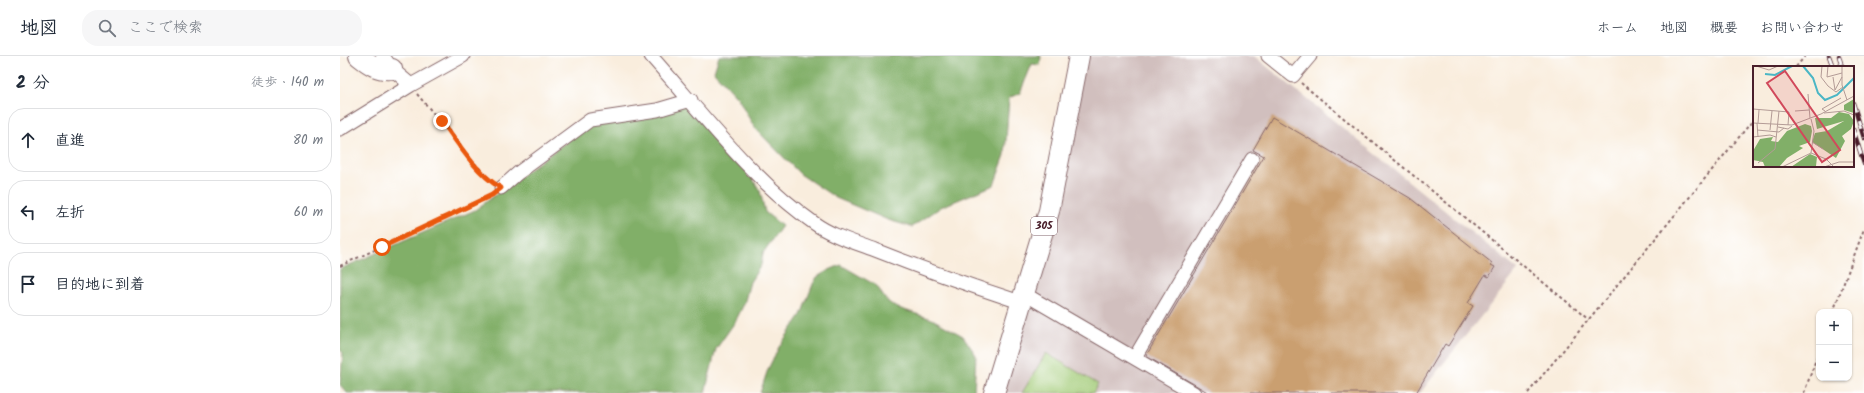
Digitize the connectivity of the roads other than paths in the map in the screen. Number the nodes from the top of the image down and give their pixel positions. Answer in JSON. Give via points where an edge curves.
{"nodes":[{"id":1,"x":359,"y":56,"type":"edge"},
{"id":2,"x":463,"y":56,"type":"edge"},
{"id":3,"x":651,"y":56,"type":"edge"},
{"id":4,"x":1079,"y":56,"type":"edge"},
{"id":5,"x":1268,"y":56,"type":"edge"},
{"id":6,"x":1310,"y":56,"type":"edge"},
{"id":7,"x":388,"y":62,"type":"edge"},
{"id":8,"x":411,"y":85,"type":"junction"},
{"id":9,"x":691,"y":100,"type":"junction"},
{"id":10,"x":340,"y":129,"type":"edge"},
{"id":11,"x":1252,"y":159,"type":"dead end"},
{"id":12,"x":501,"y":188,"type":"road end"},
{"id":13,"x":1022,"y":298,"type":"junction"},
{"id":14,"x":1134,"y":357,"type":"junction"},
{"id":15,"x":994,"y":393,"type":"edge"},
{"id":16,"x":1194,"y":393,"type":"edge"}],
"edges":[{"from":1,"to":7,"type":"highway","via":[[383,70]]},
{"from":2,"to":8,"type":"street"},
{"from":3,"to":9,"type":"street"},
{"from":4,"to":13,"type":"highway","number":"305","via":[[1049,211]]},
{"from":5,"to":6,"type":"street","via":[[1293,76]]},
{"from":7,"to":8,"type":"street"},
{"from":8,"to":10,"type":"street"},
{"from":9,"to":12,"type":"street","via":[[657,110],[590,120]]},
{"from":9,"to":13,"type":"street","via":[[768,185],[814,224],[918,267]]},
{"from":11,"to":14,"type":"street"},
{"from":13,"to":14,"type":"street"},
{"from":13,"to":15,"type":"highway","number":"305"},
{"from":14,"to":16,"type":"street"}]}
